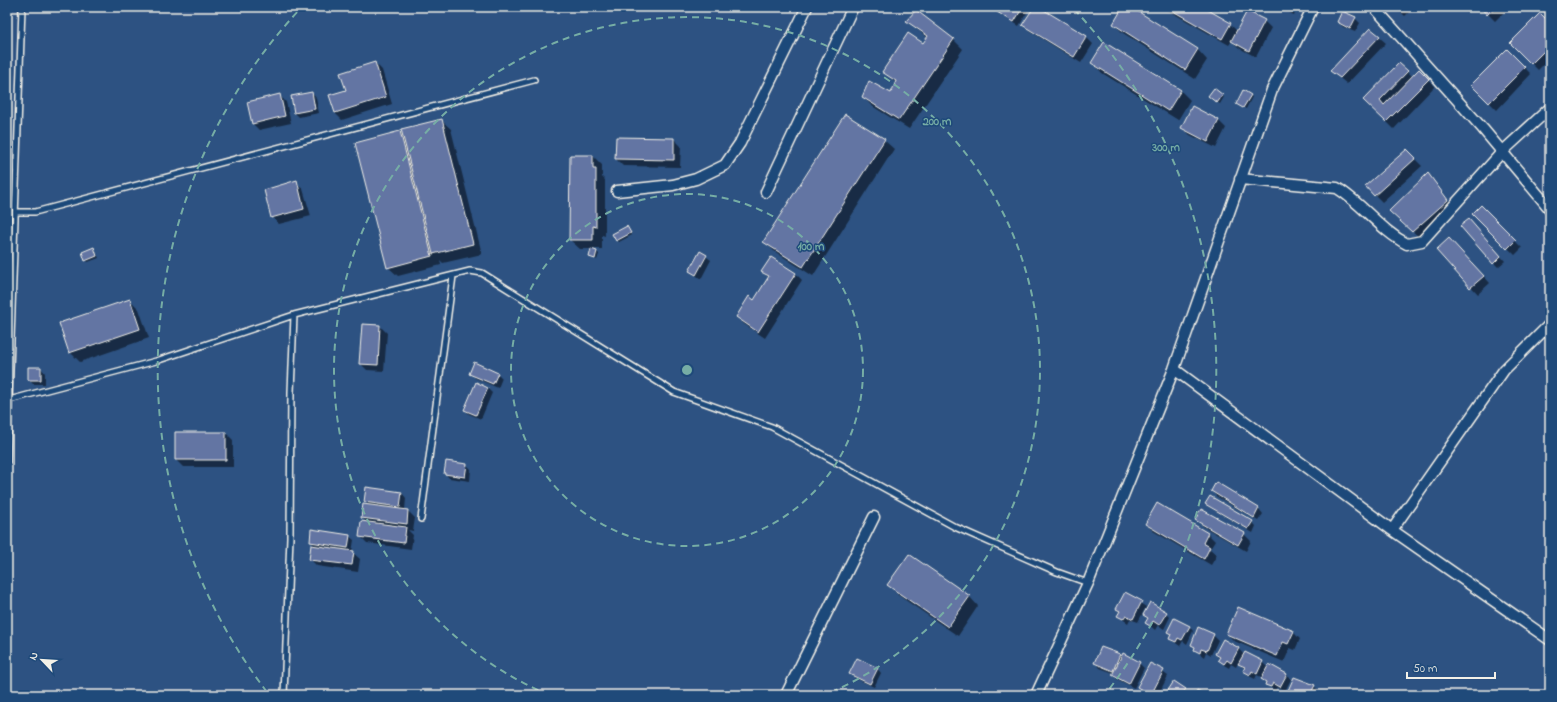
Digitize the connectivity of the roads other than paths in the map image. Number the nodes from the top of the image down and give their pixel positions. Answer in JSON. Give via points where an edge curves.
{"nodes":[{"id":1,"x":22,"y":7,"type":"edge"},
{"id":2,"x":807,"y":7,"type":"edge"},
{"id":3,"x":853,"y":7,"type":"edge"},
{"id":4,"x":1313,"y":7,"type":"edge"},
{"id":5,"x":1374,"y":7,"type":"edge"},
{"id":6,"x":534,"y":80,"type":"dead end"},
{"id":7,"x":1550,"y":108,"type":"edge"},
{"id":8,"x":1502,"y":152,"type":"junction"},
{"id":9,"x":1240,"y":179,"type":"junction"},
{"id":10,"x":617,"y":191,"type":"dead end"},
{"id":11,"x":766,"y":192,"type":"dead end"},
{"id":12,"x":1550,"y":209,"type":"edge"},
{"id":13,"x":15,"y":212,"type":"junction"},
{"id":14,"x":453,"y":276,"type":"junction"},
{"id":15,"x":294,"y":315,"type":"junction"},
{"id":16,"x":1550,"y":324,"type":"edge"},
{"id":17,"x":1174,"y":369,"type":"junction"},
{"id":18,"x":9,"y":400,"type":"junction"},
{"id":19,"x":7,"y":461,"type":"edge"},
{"id":20,"x":874,"y":517,"type":"dead end"},
{"id":21,"x":421,"y":519,"type":"dead end"},
{"id":22,"x":1392,"y":530,"type":"junction"},
{"id":23,"x":1088,"y":583,"type":"junction"},
{"id":24,"x":1550,"y":640,"type":"edge"},
{"id":25,"x":284,"y":695,"type":"edge"},
{"id":26,"x":786,"y":695,"type":"edge"},
{"id":27,"x":1036,"y":695,"type":"edge"}],
"edges":[{"from":1,"to":13,"type":"lane"},
{"from":2,"to":10,"type":"street","via":[[740,143],[725,165],[696,179],[673,185]]},
{"from":3,"to":11,"type":"street"},
{"from":4,"to":9,"type":"street","via":[[1272,90]]},
{"from":5,"to":8,"type":"street"},
{"from":6,"to":13,"type":"lane","via":[[35,212]]},
{"from":7,"to":8,"type":"street"},
{"from":8,"to":9,"type":"street","via":[[1422,241],[1407,244],[1392,236],[1337,188]]},
{"from":8,"to":12,"type":"street"},
{"from":9,"to":17,"type":"street"},
{"from":13,"to":18,"type":"lane"},
{"from":14,"to":15,"type":"lane"},
{"from":14,"to":21,"type":"lane"},
{"from":14,"to":23,"type":"lane","via":[[470,271],[482,273],[674,392],[772,427],[955,527]]},
{"from":15,"to":18,"type":"lane","via":[[156,361]]},
{"from":15,"to":25,"type":"lane"},
{"from":16,"to":22,"type":"street","via":[[1504,370]]},
{"from":17,"to":22,"type":"street"},
{"from":17,"to":23,"type":"street"},
{"from":18,"to":19,"type":"lane"},
{"from":20,"to":26,"type":"street"},
{"from":22,"to":24,"type":"street"},
{"from":23,"to":27,"type":"street"}]}
